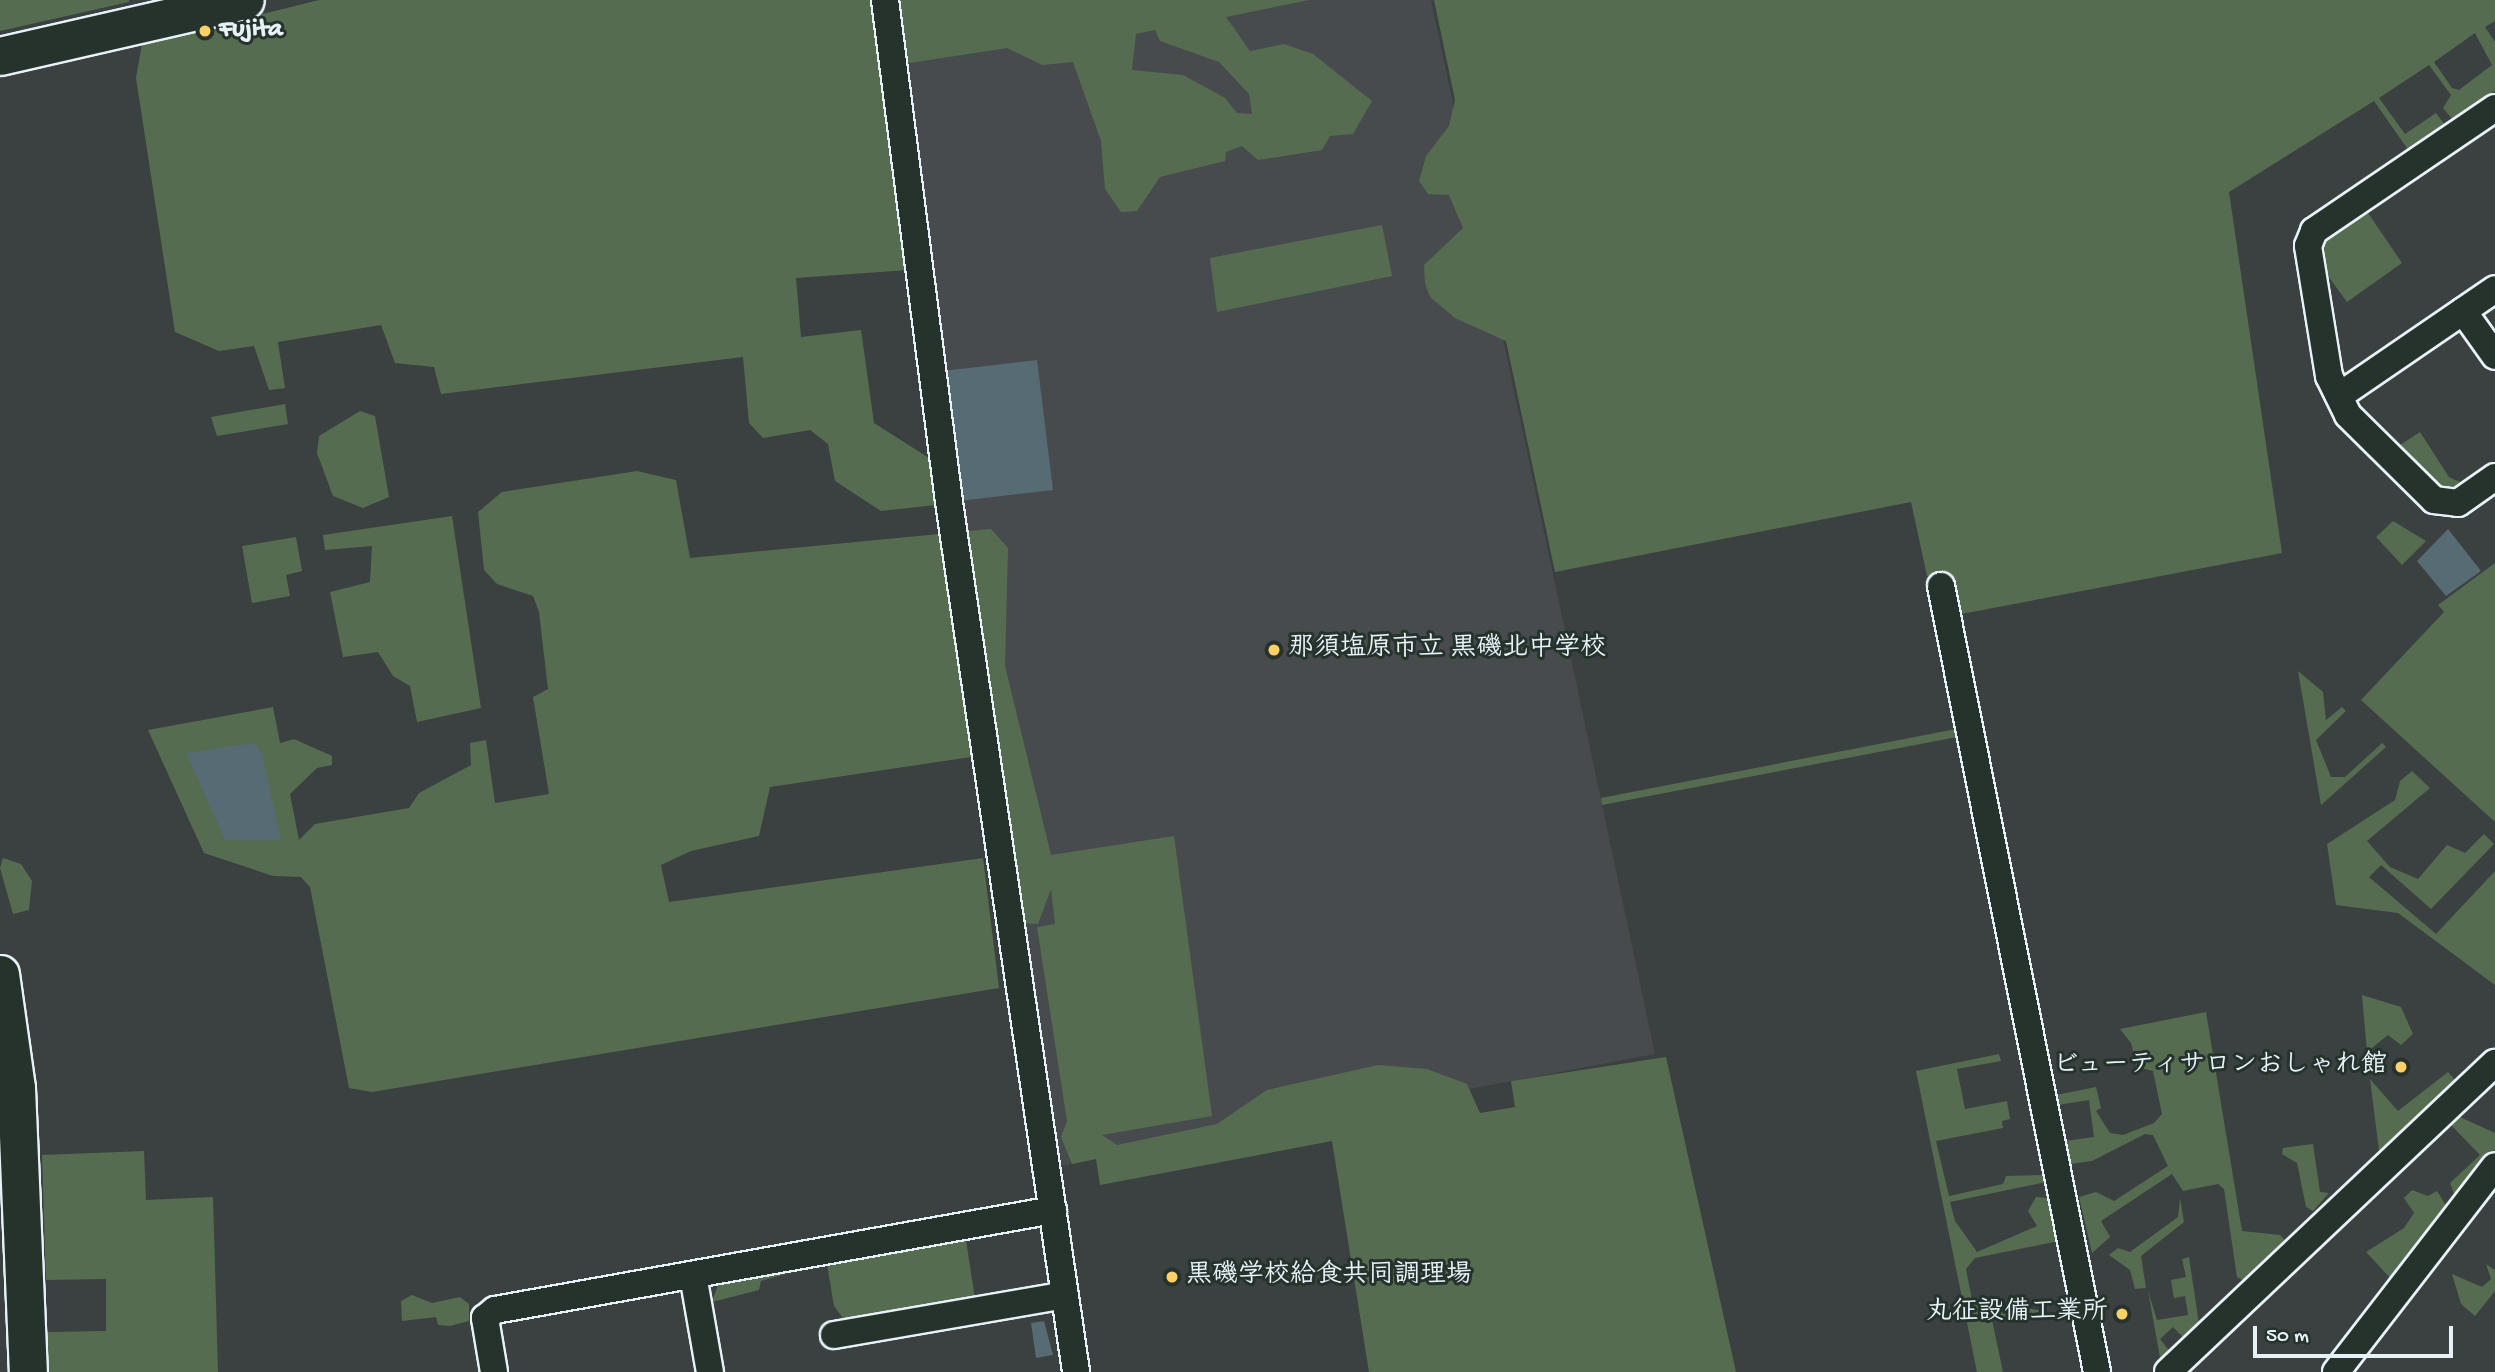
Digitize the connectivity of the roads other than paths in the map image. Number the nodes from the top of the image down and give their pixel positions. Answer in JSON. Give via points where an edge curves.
{"nodes":[{"id":1,"x":245,"y":0,"type":"edge"},
{"id":2,"x":885,"y":0,"type":"edge"},
{"id":3,"x":0,"y":56,"type":"edge"},
{"id":4,"x":2495,"y":108,"type":"edge"},
{"id":5,"x":2495,"y":289,"type":"edge"},
{"id":6,"x":2463,"y":311,"type":"junction"},
{"id":7,"x":2495,"y":356,"type":"edge"},
{"id":8,"x":2339,"y":396,"type":"junction"},
{"id":9,"x":2495,"y":477,"type":"edge"},
{"id":10,"x":1941,"y":586,"type":"dead end"},
{"id":11,"x":0,"y":974,"type":"edge"},
{"id":12,"x":2495,"y":1063,"type":"edge"},
{"id":13,"x":2495,"y":1166,"type":"edge"},
{"id":14,"x":1053,"y":1210,"type":"junction"},
{"id":15,"x":693,"y":1275,"type":"junction"},
{"id":16,"x":1065,"y":1295,"type":"junction"},
{"id":17,"x":834,"y":1335,"type":"dead end"},
{"id":18,"x":28,"y":1372,"type":"edge"},
{"id":19,"x":494,"y":1372,"type":"edge"},
{"id":20,"x":710,"y":1372,"type":"edge"},
{"id":21,"x":1076,"y":1372,"type":"edge"},
{"id":22,"x":2097,"y":1372,"type":"edge"},
{"id":23,"x":2168,"y":1372,"type":"edge"},
{"id":24,"x":2336,"y":1372,"type":"edge"}],
"edges":[{"from":1,"to":3,"type":"street"},
{"from":2,"to":14,"type":"street","via":[[949,502]]},
{"from":4,"to":8,"type":"street","via":[[2314,231],[2308,246],[2329,376]]},
{"from":5,"to":6,"type":"street"},
{"from":6,"to":7,"type":"street"},
{"from":6,"to":8,"type":"street"},
{"from":8,"to":9,"type":"street","via":[[2348,415],[2434,500],[2458,502]]},
{"from":10,"to":22,"type":"street"},
{"from":11,"to":18,"type":"street","via":[[16,1088]]},
{"from":12,"to":23,"type":"street"},
{"from":13,"to":24,"type":"street"},
{"from":14,"to":15,"type":"street"},
{"from":14,"to":16,"type":"street"},
{"from":15,"to":19,"type":"street","via":[[495,1310],[485,1318]]},
{"from":15,"to":20,"type":"street"},
{"from":16,"to":17,"type":"street"},
{"from":16,"to":21,"type":"street"}]}
